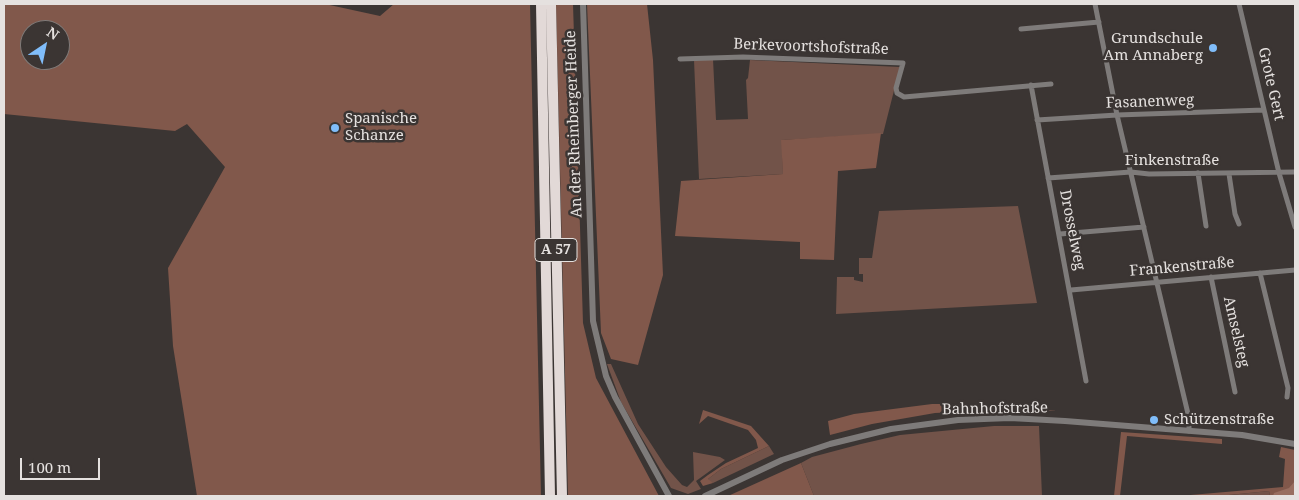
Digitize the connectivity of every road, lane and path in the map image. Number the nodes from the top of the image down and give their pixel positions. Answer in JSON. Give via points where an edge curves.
{"nodes":[{"id":1,"x":541,"y":4,"type":"edge"},
{"id":2,"x":551,"y":4,"type":"edge"},
{"id":3,"x":583,"y":4,"type":"edge"},
{"id":4,"x":1095,"y":4,"type":"edge"},
{"id":5,"x":1239,"y":4,"type":"edge"},
{"id":6,"x":1099,"y":22,"type":"junction"},
{"id":7,"x":1020,"y":29,"type":"dead end"},
{"id":8,"x":680,"y":59,"type":"dead end"},
{"id":9,"x":1051,"y":84,"type":"dead end"},
{"id":10,"x":1031,"y":85,"type":"junction"},
{"id":11,"x":1264,"y":110,"type":"junction"},
{"id":12,"x":1117,"y":115,"type":"junction"},
{"id":13,"x":1036,"y":120,"type":"junction"},
{"id":14,"x":1131,"y":172,"type":"junction"},
{"id":15,"x":1295,"y":172,"type":"edge"},
{"id":16,"x":1279,"y":173,"type":"junction"},
{"id":17,"x":1198,"y":174,"type":"junction"},
{"id":18,"x":1229,"y":174,"type":"junction"},
{"id":19,"x":1048,"y":178,"type":"junction"},
{"id":20,"x":1239,"y":224,"type":"dead end"},
{"id":21,"x":1206,"y":226,"type":"dead end"},
{"id":22,"x":1144,"y":227,"type":"junction"},
{"id":23,"x":1295,"y":227,"type":"edge"},
{"id":24,"x":1060,"y":234,"type":"junction"},
{"id":25,"x":1295,"y":270,"type":"edge"},
{"id":26,"x":1260,"y":274,"type":"junction"},
{"id":27,"x":1211,"y":277,"type":"junction"},
{"id":28,"x":1156,"y":284,"type":"junction"},
{"id":29,"x":1071,"y":290,"type":"junction"},
{"id":30,"x":1086,"y":381,"type":"dead end"},
{"id":31,"x":1235,"y":392,"type":"dead end"},
{"id":32,"x":1287,"y":397,"type":"dead end"},
{"id":33,"x":1189,"y":431,"type":"junction"},
{"id":34,"x":1295,"y":444,"type":"edge"},
{"id":35,"x":550,"y":496,"type":"edge"},
{"id":36,"x":562,"y":496,"type":"edge"},
{"id":37,"x":669,"y":496,"type":"edge"},
{"id":38,"x":706,"y":496,"type":"edge"}],
"edges":[{"from":1,"to":35,"type":"highway","number":"A 57"},
{"from":2,"to":36,"type":"highway","number":"A 57"},
{"from":3,"to":37,"type":"street","name":"An der Rheinberger Heide","via":[[593,321],[615,397]]},
{"from":4,"to":6,"type":"street"},
{"from":5,"to":11,"type":"street","name":"Grote Gert"},
{"from":6,"to":7,"type":"street"},
{"from":6,"to":12,"type":"street"},
{"from":8,"to":10,"type":"street","name":"Berkevoortshofstraße","via":[[743,57],[903,63],[896,88],[897,93],[904,97]]},
{"from":9,"to":10,"type":"street","name":"Berkevoortshofstraße"},
{"from":10,"to":13,"type":"street","name":"Drosselweg"},
{"from":11,"to":12,"type":"street","name":"Fasanenweg"},
{"from":11,"to":16,"type":"street","name":"Grote Gert"},
{"from":12,"to":13,"type":"street","name":"Fasanenweg"},
{"from":12,"to":14,"type":"street"},
{"from":13,"to":19,"type":"street","name":"Drosselweg"},
{"from":14,"to":17,"type":"street","name":"Finkenstraße"},
{"from":14,"to":19,"type":"street","name":"Finkenstraße"},
{"from":14,"to":22,"type":"street"},
{"from":15,"to":16,"type":"street","name":"Finkenstraße"},
{"from":16,"to":18,"type":"street","name":"Finkenstraße"},
{"from":16,"to":23,"type":"street","name":"Grote Gert"},
{"from":17,"to":18,"type":"street","name":"Finkenstraße"},
{"from":17,"to":21,"type":"street"},
{"from":18,"to":20,"type":"street","via":[[1234,214]]},
{"from":19,"to":24,"type":"street","name":"Drosselweg"},
{"from":22,"to":24,"type":"street"},
{"from":22,"to":28,"type":"street"},
{"from":24,"to":29,"type":"street","name":"Drosselweg"},
{"from":25,"to":26,"type":"street","name":"Frankenstraße"},
{"from":26,"to":27,"type":"street","name":"Frankenstraße"},
{"from":26,"to":32,"type":"street","via":[[1288,388]]},
{"from":27,"to":28,"type":"street","name":"Frankenstraße"},
{"from":27,"to":31,"type":"street","name":"Amselsteg"},
{"from":28,"to":29,"type":"street","name":"Frankenstraße","via":[[1144,282]]},
{"from":28,"to":33,"type":"street","via":[[1189,418]]},
{"from":29,"to":30,"type":"street","name":"Drosselweg"},
{"from":33,"to":34,"type":"street","name":"Bahnhofstraße","via":[[1242,434]]},
{"from":33,"to":38,"type":"street","name":"Bahnhofstraße","via":[[1038,419],[936,422],[864,435],[806,451],[757,470]]}]}
